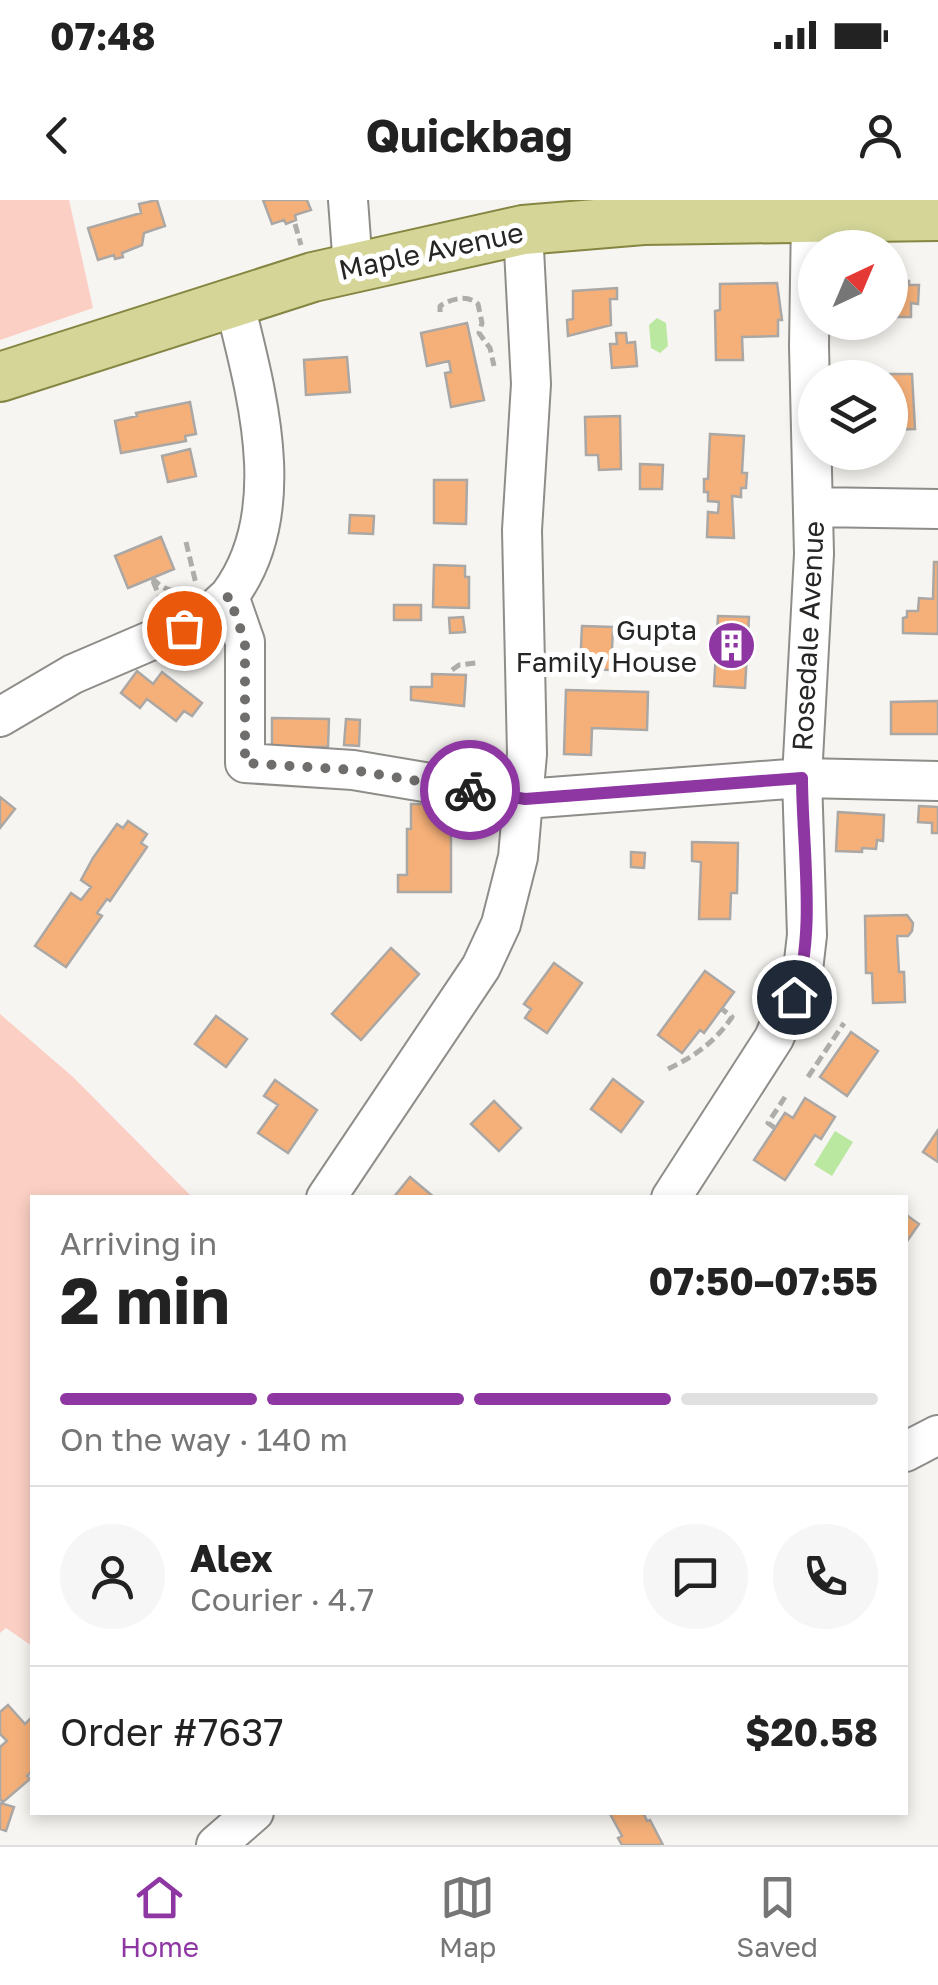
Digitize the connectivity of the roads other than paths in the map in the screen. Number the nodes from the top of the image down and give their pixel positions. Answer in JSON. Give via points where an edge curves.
{"nodes":[{"id":1,"x":348,"y":200,"type":"edge"},
{"id":2,"x":938,"y":216,"type":"edge"},
{"id":3,"x":811,"y":218,"type":"junction"},
{"id":4,"x":523,"y":230,"type":"junction"},
{"id":5,"x":354,"y":267,"type":"junction"},
{"id":6,"x":234,"y":300,"type":"junction"},
{"id":7,"x":0,"y":377,"type":"edge"},
{"id":8,"x":814,"y":507,"type":"junction"},
{"id":9,"x":938,"y":509,"type":"edge"},
{"id":10,"x":229,"y":596,"type":"junction"},
{"id":11,"x":0,"y":717,"type":"edge"},
{"id":12,"x":802,"y":778,"type":"junction"},
{"id":13,"x":938,"y":781,"type":"edge"},
{"id":14,"x":525,"y":799,"type":"junction"},
{"id":15,"x":328,"y":1195,"type":"edge"},
{"id":16,"x":674,"y":1195,"type":"edge"},
{"id":17,"x":938,"y":1435,"type":"edge"},
{"id":18,"x":908,"y":1450,"type":"edge"},
{"id":19,"x":251,"y":1815,"type":"edge"},
{"id":20,"x":216,"y":1845,"type":"edge"}],
"edges":[{"from":1,"to":5,"type":"street"},
{"from":2,"to":3,"type":"main road","name":"Maple Avenue"},
{"from":3,"to":4,"type":"main road","name":"Maple Avenue","via":[[616,221]]},
{"from":3,"to":8,"type":"street","name":"Rosedale Avenue"},
{"from":4,"to":5,"type":"main road","name":"Maple Avenue"},
{"from":4,"to":14,"type":"street","via":[[531,384],[522,530]]},
{"from":5,"to":6,"type":"main road","name":"Maple Avenue"},
{"from":6,"to":7,"type":"main road","name":"Maple Avenue"},
{"from":6,"to":10,"type":"street","via":[[257,396],[263,478],[254,546]]},
{"from":8,"to":9,"type":"street"},
{"from":8,"to":12,"type":"street","name":"Rosedale Avenue"},
{"from":10,"to":11,"type":"street","via":[[206,617],[73,674]]},
{"from":10,"to":14,"type":"street","via":[[245,642],[245,763],[353,770]]},
{"from":12,"to":13,"type":"street"},
{"from":12,"to":14,"type":"street"},
{"from":12,"to":16,"type":"street","name":"Rosedale Avenue","via":[[803,970],[774,1038]]},
{"from":14,"to":15,"type":"street","via":[[518,858],[494,942]]},
{"from":17,"to":18,"type":"street"},
{"from":19,"to":20,"type":"street"}]}
